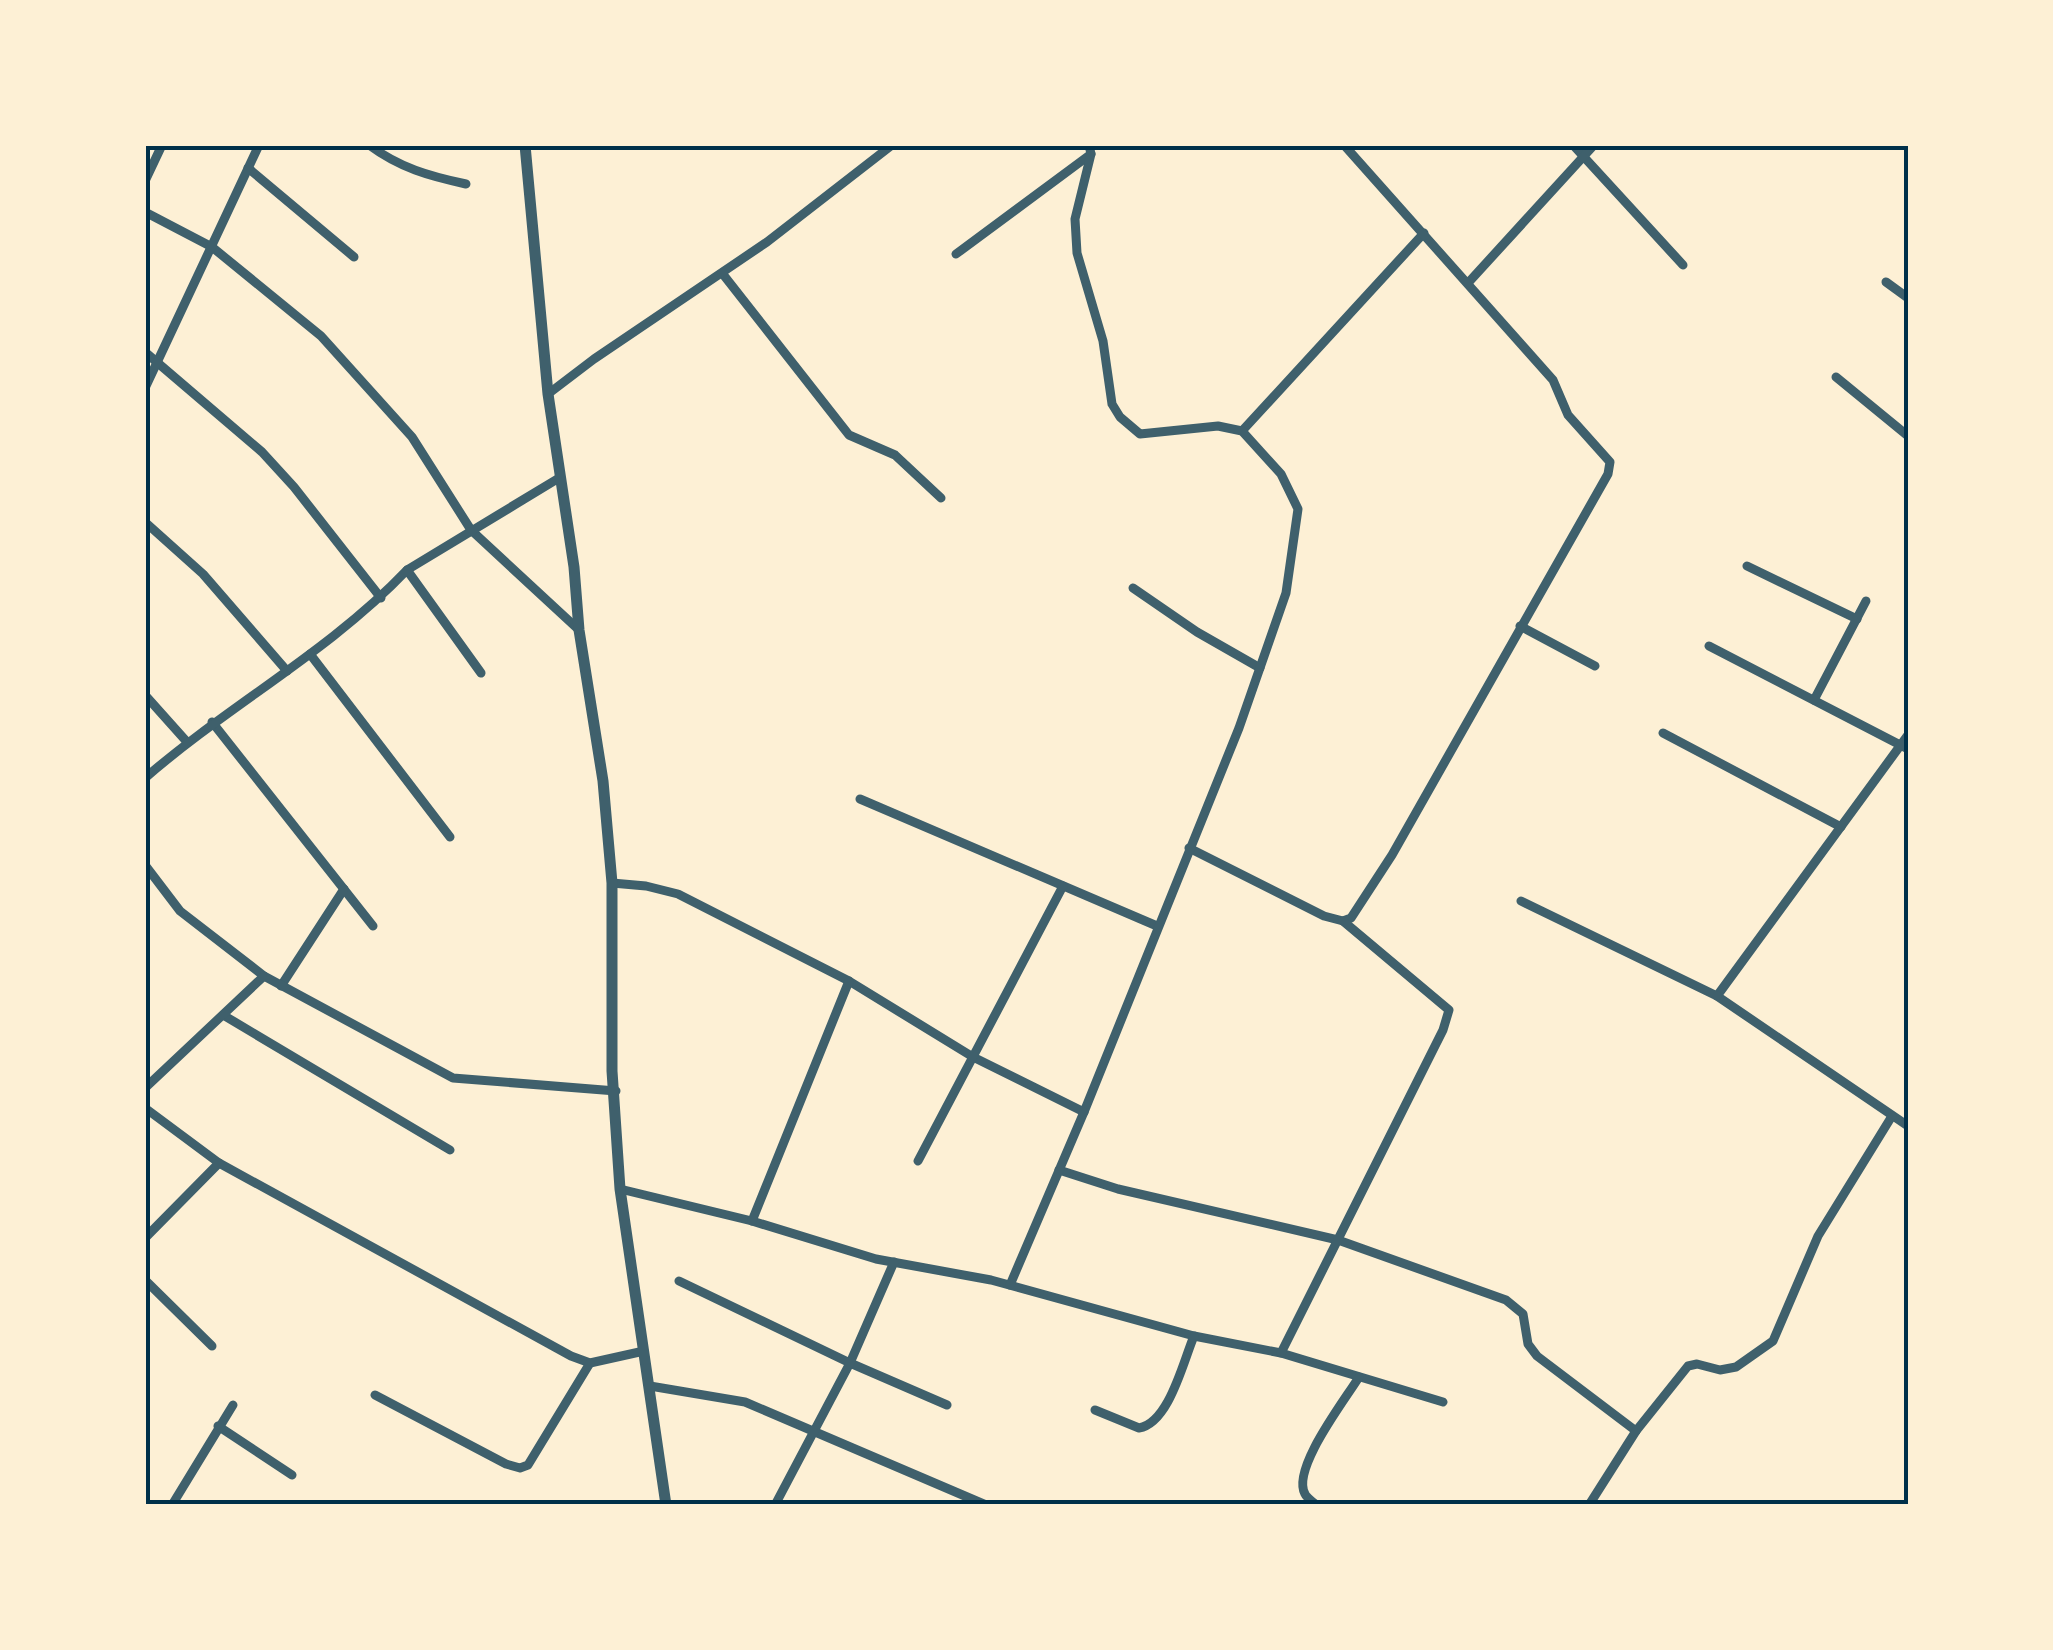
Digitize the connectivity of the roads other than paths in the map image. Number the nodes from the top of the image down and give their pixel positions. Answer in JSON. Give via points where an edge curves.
{"nodes":[{"id":1,"x":162,"y":145,"type":"edge"},
{"id":2,"x":258,"y":145,"type":"edge"},
{"id":3,"x":370,"y":145,"type":"edge"},
{"id":4,"x":525,"y":145,"type":"edge"},
{"id":5,"x":892,"y":145,"type":"edge"},
{"id":6,"x":1344,"y":145,"type":"edge"},
{"id":7,"x":1574,"y":145,"type":"edge"},
{"id":8,"x":1594,"y":145,"type":"edge"},
{"id":9,"x":1090,"y":150,"type":"edge"},
{"id":10,"x":1586,"y":158,"type":"junction"},
{"id":11,"x":248,"y":168,"type":"junction"},
{"id":12,"x":145,"y":181,"type":"edge"},
{"id":13,"x":466,"y":184,"type":"dead end"},
{"id":14,"x":145,"y":212,"type":"edge"},
{"id":15,"x":1424,"y":233,"type":"junction"},
{"id":16,"x":212,"y":247,"type":"junction"},
{"id":17,"x":956,"y":254,"type":"dead end"},
{"id":18,"x":354,"y":257,"type":"dead end"},
{"id":19,"x":1683,"y":265,"type":"dead end"},
{"id":20,"x":722,"y":273,"type":"junction"},
{"id":21,"x":1886,"y":282,"type":"dead end"},
{"id":22,"x":1468,"y":283,"type":"junction"},
{"id":23,"x":1908,"y":298,"type":"edge"},
{"id":24,"x":145,"y":352,"type":"edge"},
{"id":25,"x":158,"y":360,"type":"junction"},
{"id":26,"x":1836,"y":376,"type":"dead end"},
{"id":27,"x":145,"y":388,"type":"edge"},
{"id":28,"x":548,"y":394,"type":"junction"},
{"id":29,"x":1242,"y":431,"type":"junction"},
{"id":30,"x":1908,"y":436,"type":"edge"},
{"id":31,"x":559,"y":478,"type":"junction"},
{"id":32,"x":941,"y":498,"type":"dead end"},
{"id":33,"x":145,"y":522,"type":"edge"},
{"id":34,"x":470,"y":530,"type":"junction"},
{"id":35,"x":1747,"y":566,"type":"dead end"},
{"id":36,"x":407,"y":570,"type":"junction"},
{"id":37,"x":1133,"y":588,"type":"dead end"},
{"id":38,"x":381,"y":598,"type":"junction"},
{"id":39,"x":1866,"y":601,"type":"dead end"},
{"id":40,"x":1857,"y":618,"type":"junction"},
{"id":41,"x":1520,"y":626,"type":"junction"},
{"id":42,"x":578,"y":630,"type":"junction"},
{"id":43,"x":1709,"y":646,"type":"dead end"},
{"id":44,"x":310,"y":654,"type":"junction"},
{"id":45,"x":1595,"y":666,"type":"dead end"},
{"id":46,"x":1260,"y":668,"type":"junction"},
{"id":47,"x":287,"y":671,"type":"junction"},
{"id":48,"x":481,"y":673,"type":"dead end"},
{"id":49,"x":145,"y":695,"type":"edge"},
{"id":50,"x":1814,"y":700,"type":"junction"},
{"id":51,"x":212,"y":722,"type":"junction"},
{"id":52,"x":1662,"y":733,"type":"dead end"},
{"id":53,"x":187,"y":742,"type":"junction"},
{"id":54,"x":1906,"y":743,"type":"edge"},
{"id":55,"x":145,"y":778,"type":"edge"},
{"id":56,"x":860,"y":799,"type":"dead end"},
{"id":57,"x":1841,"y":827,"type":"junction"},
{"id":58,"x":450,"y":837,"type":"dead end"},
{"id":59,"x":1189,"y":848,"type":"junction"},
{"id":60,"x":145,"y":865,"type":"edge"},
{"id":61,"x":612,"y":883,"type":"junction"},
{"id":62,"x":1063,"y":886,"type":"junction"},
{"id":63,"x":344,"y":889,"type":"junction"},
{"id":64,"x":1520,"y":902,"type":"dead end"},
{"id":65,"x":1342,"y":921,"type":"junction"},
{"id":66,"x":374,"y":926,"type":"dead end"},
{"id":67,"x":1157,"y":926,"type":"junction"},
{"id":68,"x":264,"y":976,"type":"junction"},
{"id":69,"x":849,"y":981,"type":"junction"},
{"id":70,"x":281,"y":986,"type":"junction"},
{"id":71,"x":1717,"y":996,"type":"junction"},
{"id":72,"x":223,"y":1015,"type":"junction"},
{"id":73,"x":973,"y":1057,"type":"junction"},
{"id":74,"x":145,"y":1088,"type":"edge"},
{"id":75,"x":616,"y":1091,"type":"junction"},
{"id":76,"x":145,"y":1108,"type":"edge"},
{"id":77,"x":1084,"y":1112,"type":"junction"},
{"id":78,"x":1892,"y":1116,"type":"junction"},
{"id":79,"x":1908,"y":1126,"type":"edge"},
{"id":80,"x":450,"y":1150,"type":"dead end"},
{"id":81,"x":918,"y":1161,"type":"dead end"},
{"id":82,"x":218,"y":1162,"type":"junction"},
{"id":83,"x":1059,"y":1170,"type":"junction"},
{"id":84,"x":620,"y":1189,"type":"junction"},
{"id":85,"x":752,"y":1221,"type":"junction"},
{"id":86,"x":145,"y":1238,"type":"edge"},
{"id":87,"x":1338,"y":1240,"type":"junction"},
{"id":88,"x":894,"y":1262,"type":"junction"},
{"id":89,"x":145,"y":1280,"type":"edge"},
{"id":90,"x":680,"y":1281,"type":"dead end"},
{"id":91,"x":1010,"y":1285,"type":"junction"},
{"id":92,"x":1194,"y":1336,"type":"junction"},
{"id":93,"x":212,"y":1346,"type":"dead end"},
{"id":94,"x":644,"y":1350,"type":"junction"},
{"id":95,"x":1281,"y":1354,"type":"junction"},
{"id":96,"x":590,"y":1363,"type":"junction"},
{"id":97,"x":850,"y":1363,"type":"junction"},
{"id":98,"x":1360,"y":1377,"type":"junction"},
{"id":99,"x":650,"y":1386,"type":"junction"},
{"id":100,"x":374,"y":1395,"type":"dead end"},
{"id":101,"x":1443,"y":1402,"type":"dead end"},
{"id":102,"x":233,"y":1405,"type":"dead end"},
{"id":103,"x":946,"y":1405,"type":"dead end"},
{"id":104,"x":1095,"y":1410,"type":"dead end"},
{"id":105,"x":218,"y":1426,"type":"junction"},
{"id":106,"x":814,"y":1431,"type":"junction"},
{"id":107,"x":1636,"y":1431,"type":"junction"},
{"id":108,"x":292,"y":1474,"type":"dead end"},
{"id":109,"x":172,"y":1505,"type":"edge"},
{"id":110,"x":666,"y":1505,"type":"edge"},
{"id":111,"x":775,"y":1505,"type":"edge"},
{"id":112,"x":986,"y":1505,"type":"edge"},
{"id":113,"x":1317,"y":1505,"type":"edge"},
{"id":114,"x":1589,"y":1505,"type":"edge"}],
"edges":[{"from":1,"to":12,"type":"street"},
{"from":2,"to":11,"type":"street"},
{"from":3,"to":13,"type":"street","via":[[421,174]]},
{"from":4,"to":28,"type":"street"},
{"from":5,"to":20,"type":"street"},
{"from":6,"to":15,"type":"street"},
{"from":7,"to":10,"type":"street"},
{"from":8,"to":10,"type":"street"},
{"from":9,"to":17,"type":"street"},
{"from":9,"to":29,"type":"street","via":[[1075,219],[1077,252],[1104,341],[1112,404],[1140,434],[1218,426]]},
{"from":10,"to":19,"type":"street"},
{"from":10,"to":22,"type":"street"},
{"from":11,"to":16,"type":"street"},
{"from":11,"to":18,"type":"street"},
{"from":14,"to":16,"type":"street"},
{"from":15,"to":22,"type":"street"},
{"from":15,"to":29,"type":"street"},
{"from":16,"to":25,"type":"street"},
{"from":16,"to":34,"type":"street","via":[[321,336],[412,437]]},
{"from":20,"to":28,"type":"street"},
{"from":20,"to":32,"type":"street","via":[[849,435],[895,455]]},
{"from":21,"to":23,"type":"street"},
{"from":22,"to":41,"type":"street","via":[[1552,380],[1568,415],[1610,462]]},
{"from":24,"to":25,"type":"street"},
{"from":25,"to":27,"type":"street"},
{"from":25,"to":38,"type":"street","via":[[262,452]]},
{"from":26,"to":30,"type":"street"},
{"from":28,"to":31,"type":"street"},
{"from":29,"to":46,"type":"street","via":[[1281,474],[1298,509],[1286,593]]},
{"from":31,"to":34,"type":"street"},
{"from":31,"to":42,"type":"street"},
{"from":33,"to":47,"type":"street","via":[[204,574]]},
{"from":34,"to":36,"type":"street"},
{"from":34,"to":42,"type":"street"},
{"from":35,"to":40,"type":"street"},
{"from":36,"to":38,"type":"street"},
{"from":36,"to":48,"type":"street"},
{"from":37,"to":46,"type":"street"},
{"from":38,"to":44,"type":"street"},
{"from":39,"to":40,"type":"street"},
{"from":40,"to":50,"type":"street"},
{"from":41,"to":45,"type":"street"},
{"from":41,"to":65,"type":"street","via":[[1358,912]]},
{"from":42,"to":61,"type":"street"},
{"from":43,"to":50,"type":"street"},
{"from":44,"to":47,"type":"street"},
{"from":44,"to":58,"type":"street"},
{"from":46,"to":59,"type":"street"},
{"from":47,"to":51,"type":"street"},
{"from":49,"to":53,"type":"street"},
{"from":50,"to":54,"type":"street"},
{"from":51,"to":53,"type":"street"},
{"from":51,"to":63,"type":"street"},
{"from":52,"to":57,"type":"street"},
{"from":53,"to":55,"type":"street"},
{"from":54,"to":57,"type":"street"},
{"from":56,"to":62,"type":"street"},
{"from":57,"to":71,"type":"street"},
{"from":59,"to":65,"type":"street"},
{"from":59,"to":67,"type":"street"},
{"from":60,"to":68,"type":"street","via":[[180,911]]},
{"from":61,"to":69,"type":"street","via":[[678,894]]},
{"from":61,"to":75,"type":"street"},
{"from":62,"to":67,"type":"street"},
{"from":62,"to":73,"type":"street"},
{"from":63,"to":66,"type":"street"},
{"from":63,"to":70,"type":"street"},
{"from":64,"to":71,"type":"street"},
{"from":65,"to":87,"type":"street","via":[[1448,1010]]},
{"from":67,"to":77,"type":"street"},
{"from":68,"to":70,"type":"street"},
{"from":68,"to":72,"type":"street"},
{"from":69,"to":73,"type":"street"},
{"from":69,"to":85,"type":"street"},
{"from":70,"to":75,"type":"street","via":[[453,1078]]},
{"from":71,"to":78,"type":"street"},
{"from":72,"to":74,"type":"street"},
{"from":72,"to":80,"type":"street"},
{"from":73,"to":77,"type":"street"},
{"from":73,"to":81,"type":"street"},
{"from":75,"to":84,"type":"street"},
{"from":76,"to":82,"type":"street"},
{"from":77,"to":83,"type":"street"},
{"from":78,"to":79,"type":"street"},
{"from":78,"to":107,"type":"street","via":[[1818,1236],[1772,1341],[1736,1367],[1688,1366]]},
{"from":82,"to":86,"type":"street"},
{"from":82,"to":96,"type":"street"},
{"from":83,"to":87,"type":"street"},
{"from":83,"to":91,"type":"street"},
{"from":84,"to":85,"type":"street"},
{"from":84,"to":94,"type":"street"},
{"from":85,"to":88,"type":"street"},
{"from":87,"to":95,"type":"street"},
{"from":87,"to":107,"type":"street","via":[[1516,1305],[1537,1356]]},
{"from":88,"to":91,"type":"street"},
{"from":88,"to":97,"type":"street"},
{"from":89,"to":93,"type":"street"},
{"from":90,"to":97,"type":"street"},
{"from":91,"to":92,"type":"street"},
{"from":92,"to":95,"type":"street"},
{"from":92,"to":104,"type":"street","via":[[1165,1408],[1147,1427]]},
{"from":94,"to":96,"type":"street"},
{"from":94,"to":99,"type":"street"},
{"from":95,"to":98,"type":"street"},
{"from":96,"to":100,"type":"street","via":[[528,1466],[520,1468]]},
{"from":97,"to":103,"type":"street"},
{"from":97,"to":106,"type":"street"},
{"from":98,"to":101,"type":"street"},
{"from":98,"to":113,"type":"street","via":[[1308,1459],[1305,1495]]},
{"from":99,"to":106,"type":"street","via":[[745,1402]]},
{"from":99,"to":110,"type":"street"},
{"from":102,"to":105,"type":"street"},
{"from":105,"to":108,"type":"street"},
{"from":105,"to":109,"type":"street"},
{"from":106,"to":111,"type":"street"},
{"from":106,"to":112,"type":"street"},
{"from":107,"to":114,"type":"street"}]}
